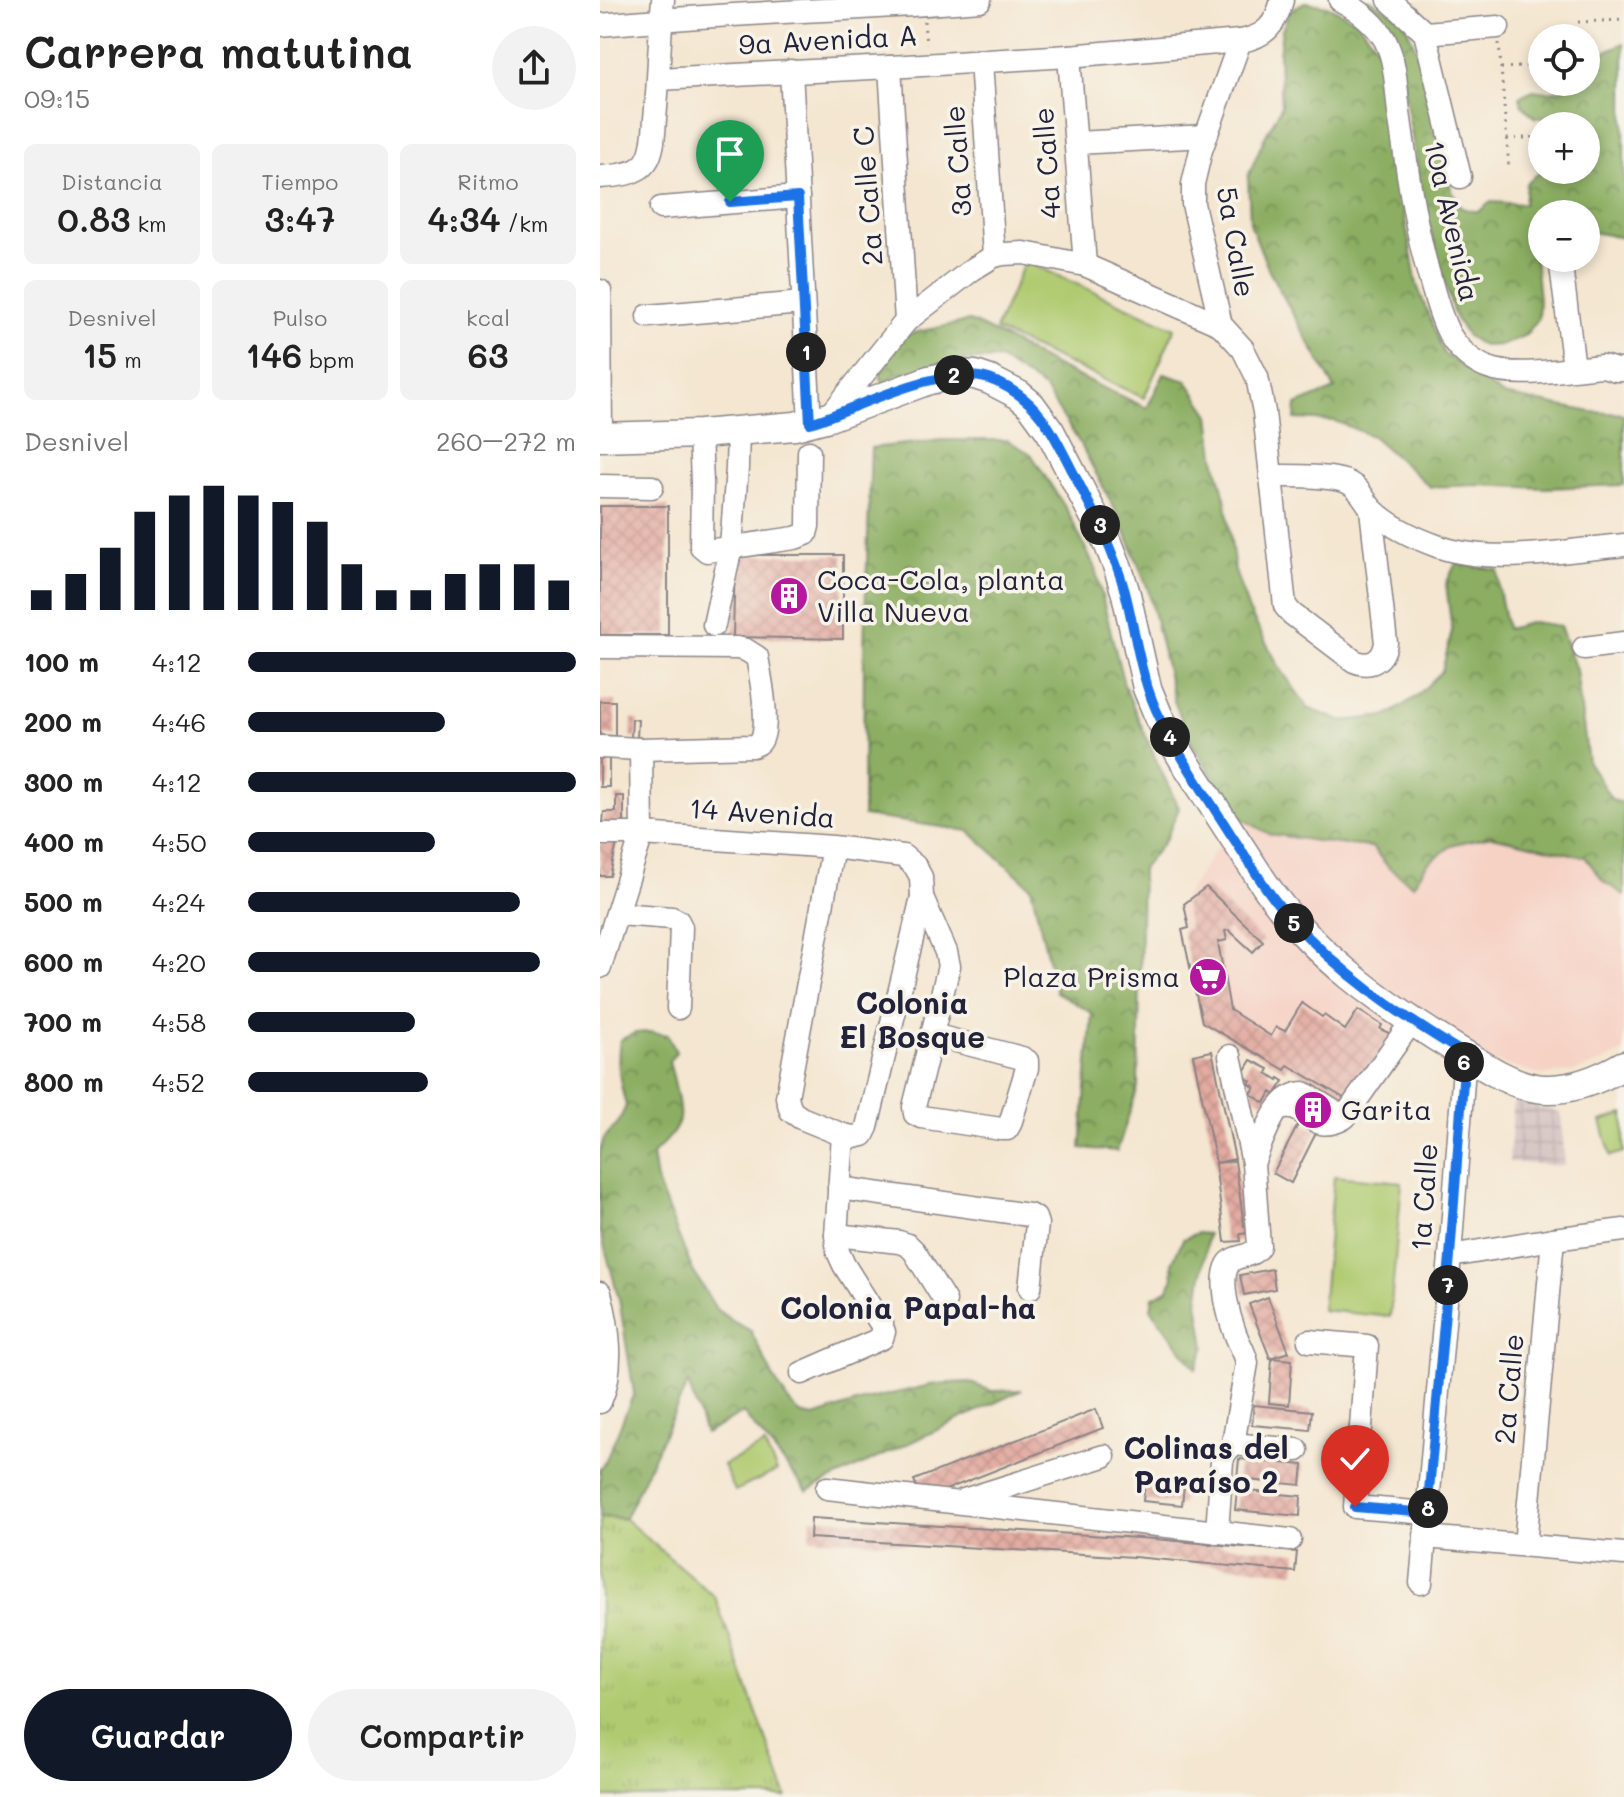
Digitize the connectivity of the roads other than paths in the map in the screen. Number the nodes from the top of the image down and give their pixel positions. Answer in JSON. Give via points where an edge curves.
{"nodes":[{"id":1,"x":980,"y":0,"type":"edge"},
{"id":2,"x":1282,"y":0,"type":"edge"},
{"id":3,"x":1340,"y":0,"type":"edge"},
{"id":4,"x":1389,"y":0,"type":"edge"},
{"id":5,"x":846,"y":4,"type":"edge"},
{"id":6,"x":662,"y":10,"type":"edge"},
{"id":7,"x":600,"y":25,"type":"edge"},
{"id":8,"x":1498,"y":27,"type":"road end"},
{"id":9,"x":1425,"y":33,"type":"junction"},
{"id":10,"x":1240,"y":41,"type":"junction"},
{"id":11,"x":1069,"y":56,"type":"junction"},
{"id":12,"x":981,"y":61,"type":"junction"},
{"id":13,"x":890,"y":67,"type":"junction"},
{"id":14,"x":791,"y":71,"type":"junction"},
{"id":15,"x":659,"y":79,"type":"junction"},
{"id":16,"x":1206,"y":136,"type":"junction"},
{"id":17,"x":1076,"y":143,"type":"junction"},
{"id":18,"x":600,"y":177,"type":"edge"},
{"id":19,"x":1460,"y":177,"type":"dead end"},
{"id":20,"x":798,"y":197,"type":"junction"},
{"id":21,"x":661,"y":208,"type":"dead end"},
{"id":22,"x":994,"y":256,"type":"junction"},
{"id":23,"x":1085,"y":265,"type":"junction"},
{"id":24,"x":1562,"y":272,"type":"edge"},
{"id":25,"x":600,"y":291,"type":"edge"},
{"id":26,"x":803,"y":303,"type":"junction"},
{"id":27,"x":648,"y":316,"type":"dead end"},
{"id":28,"x":906,"y":321,"type":"junction"},
{"id":29,"x":1221,"y":325,"type":"junction"},
{"id":30,"x":1574,"y":368,"type":"junction"},
{"id":31,"x":1624,"y":370,"type":"edge"},
{"id":32,"x":819,"y":420,"type":"junction"},
{"id":33,"x":738,"y":430,"type":"junction"},
{"id":34,"x":700,"y":434,"type":"junction"},
{"id":35,"x":601,"y":437,"type":"edge"},
{"id":36,"x":809,"y":452,"type":"dead end"},
{"id":37,"x":1271,"y":476,"type":"junction"},
{"id":38,"x":600,"y":486,"type":"edge"},
{"id":39,"x":652,"y":487,"type":"dead end"},
{"id":40,"x":1371,"y":509,"type":"junction"},
{"id":41,"x":1624,"y":545,"type":"edge"},
{"id":42,"x":731,"y":547,"type":"junction"},
{"id":43,"x":714,"y":625,"type":"dead end"},
{"id":44,"x":1624,"y":643,"type":"edge"},
{"id":45,"x":600,"y":647,"type":"edge"},
{"id":46,"x":1584,"y":648,"type":"dead end"},
{"id":47,"x":600,"y":747,"type":"edge"},
{"id":48,"x":641,"y":749,"type":"junction"},
{"id":49,"x":600,"y":834,"type":"edge"},
{"id":50,"x":642,"y":834,"type":"junction"},
{"id":51,"x":833,"y":847,"type":"junction"},
{"id":52,"x":922,"y":897,"type":"junction"},
{"id":53,"x":618,"y":914,"type":"junction"},
{"id":54,"x":600,"y":967,"type":"edge"},
{"id":55,"x":678,"y":1008,"type":"dead end"},
{"id":56,"x":1412,"y":1021,"type":"junction"},
{"id":57,"x":933,"y":1035,"type":"junction"},
{"id":58,"x":1465,"y":1054,"type":"junction"},
{"id":59,"x":1230,"y":1056,"type":"dead end"},
{"id":60,"x":1624,"y":1065,"type":"edge"},
{"id":61,"x":1240,"y":1099,"type":"junction"},
{"id":62,"x":1277,"y":1112,"type":"junction"},
{"id":63,"x":843,"y":1135,"type":"junction"},
{"id":64,"x":1253,"y":1163,"type":"junction"},
{"id":65,"x":839,"y":1188,"type":"junction"},
{"id":66,"x":1624,"y":1230,"type":"edge"},
{"id":67,"x":836,"y":1235,"type":"junction"},
{"id":68,"x":1553,"y":1239,"type":"junction"},
{"id":69,"x":1450,"y":1256,"type":"junction"},
{"id":70,"x":1030,"y":1288,"type":"dead end"},
{"id":71,"x":600,"y":1293,"type":"edge"},
{"id":72,"x":945,"y":1301,"type":"dead end"},
{"id":73,"x":1309,"y":1341,"type":"dead end"},
{"id":74,"x":802,"y":1373,"type":"dead end"},
{"id":75,"x":600,"y":1402,"type":"edge"},
{"id":76,"x":1233,"y":1444,"type":"junction"},
{"id":77,"x":1297,"y":1450,"type":"dead end"},
{"id":78,"x":1104,"y":1456,"type":"dead end"},
{"id":79,"x":827,"y":1488,"type":"dead end"},
{"id":80,"x":956,"y":1503,"type":"junction"},
{"id":81,"x":1427,"y":1513,"type":"junction"},
{"id":82,"x":1217,"y":1532,"type":"junction"},
{"id":83,"x":1425,"y":1537,"type":"junction"},
{"id":84,"x":1290,"y":1540,"type":"dead end"},
{"id":85,"x":1525,"y":1545,"type":"junction"},
{"id":86,"x":1624,"y":1554,"type":"edge"},
{"id":87,"x":1421,"y":1583,"type":"dead end"}],
"edges":[{"from":1,"to":5,"type":"street"},
{"from":2,"to":10,"type":"street","via":[[1264,33]]},
{"from":3,"to":30,"type":"street","name":"10a Avenida","via":[[1370,22],[1389,51],[1419,235],[1451,336],[1470,358],[1498,372]]},
{"from":4,"to":9,"type":"street"},
{"from":5,"to":6,"type":"street"},
{"from":6,"to":7,"type":"street"},
{"from":6,"to":15,"type":"street"},
{"from":8,"to":9,"type":"street"},
{"from":9,"to":19,"type":"street"},
{"from":10,"to":11,"type":"street","name":"9a Avenida A"},
{"from":10,"to":16,"type":"street","name":"5a Calle"},
{"from":11,"to":12,"type":"street","name":"9a Avenida A"},
{"from":11,"to":17,"type":"street","name":"4a Calle"},
{"from":12,"to":13,"type":"street","name":"9a Avenida A"},
{"from":12,"to":22,"type":"street","name":"3a Calle"},
{"from":13,"to":14,"type":"street","name":"9a Avenida A"},
{"from":13,"to":28,"type":"street","name":"2a Calle C"},
{"from":14,"to":15,"type":"street","name":"9a Avenida A"},
{"from":14,"to":20,"type":"street"},
{"from":15,"to":18,"type":"street","via":[[648,160],[632,171]]},
{"from":16,"to":17,"type":"street"},
{"from":16,"to":29,"type":"street","name":"5a Calle","via":[[1193,204]]},
{"from":17,"to":23,"type":"street","name":"4a Calle"},
{"from":20,"to":21,"type":"street"},
{"from":20,"to":26,"type":"street"},
{"from":22,"to":23,"type":"street","via":[[1024,253]]},
{"from":22,"to":28,"type":"street"},
{"from":23,"to":29,"type":"street"},
{"from":24,"to":30,"type":"street"},
{"from":25,"to":35,"type":"street"},
{"from":26,"to":27,"type":"street"},
{"from":26,"to":32,"type":"street"},
{"from":28,"to":32,"type":"street"},
{"from":29,"to":37,"type":"street","name":"5a Calle","via":[[1243,349],[1257,377]]},
{"from":30,"to":31,"type":"street","name":"10a Avenida"},
{"from":32,"to":33,"type":"main road"},
{"from":32,"to":56,"type":"main road","via":[[959,374],[990,380],[1031,405],[1068,462],[1108,543],[1126,594],[1147,688],[1183,759],[1289,918],[1343,970]]},
{"from":33,"to":34,"type":"main road"},
{"from":33,"to":42,"type":"street"},
{"from":34,"to":35,"type":"main road"},
{"from":34,"to":42,"type":"street","via":[[701,546],[707,551]]},
{"from":36,"to":42,"type":"street","via":[[806,534]]},
{"from":37,"to":40,"type":"street","via":[[1343,481],[1359,490]]},
{"from":37,"to":40,"type":"street","name":"5a Calle","via":[[1285,606],[1354,661],[1368,664],[1384,653],[1386,643]]},
{"from":38,"to":39,"type":"street"},
{"from":40,"to":41,"type":"street","via":[[1420,539],[1477,555]]},
{"from":42,"to":43,"type":"street"},
{"from":44,"to":46,"type":"street"},
{"from":45,"to":48,"type":"street","via":[[737,648],[757,657],[764,696],[760,743]]},
{"from":47,"to":48,"type":"street"},
{"from":48,"to":50,"type":"street"},
{"from":49,"to":50,"type":"street","name":"14 Avenida"},
{"from":50,"to":51,"type":"street","name":"14 Avenida"},
{"from":50,"to":53,"type":"street"},
{"from":51,"to":52,"type":"street","name":"14 Avenida","via":[[903,856],[921,877]]},
{"from":51,"to":63,"type":"street","via":[[787,1097],[791,1111],[801,1118]]},
{"from":52,"to":57,"type":"street","via":[[949,966]]},
{"from":52,"to":63,"type":"street","via":[[867,1127],[863,1135]]},
{"from":53,"to":54,"type":"street"},
{"from":53,"to":55,"type":"street","via":[[678,921]]},
{"from":56,"to":58,"type":"main road"},
{"from":56,"to":62,"type":"street","via":[[1346,1116],[1304,1093],[1292,1095]]},
{"from":57,"to":57,"type":"street","via":[[915,1114],[1007,1129],[1027,1061]]},
{"from":58,"to":60,"type":"main road","via":[[1517,1082],[1547,1089],[1582,1084]]},
{"from":58,"to":69,"type":"street","name":"1a Calle"},
{"from":59,"to":61,"type":"street"},
{"from":61,"to":62,"type":"street"},
{"from":61,"to":64,"type":"street"},
{"from":62,"to":64,"type":"street"},
{"from":63,"to":65,"type":"street"},
{"from":64,"to":76,"type":"street","via":[[1259,1246],[1228,1264],[1225,1278],[1228,1308],[1247,1363]]},
{"from":65,"to":67,"type":"street"},
{"from":65,"to":70,"type":"street","via":[[1035,1218]]},
{"from":66,"to":68,"type":"street"},
{"from":67,"to":72,"type":"street","via":[[908,1245]]},
{"from":67,"to":74,"type":"street","via":[[844,1265],[884,1332],[882,1338]]},
{"from":68,"to":69,"type":"street"},
{"from":68,"to":85,"type":"street","name":"2a Calle"},
{"from":69,"to":81,"type":"street","name":"1a Calle"},
{"from":71,"to":75,"type":"street","via":[[610,1354]]},
{"from":73,"to":81,"type":"street","via":[[1367,1346],[1355,1507]]},
{"from":76,"to":77,"type":"street"},
{"from":76,"to":82,"type":"street","via":[[1222,1461]]},
{"from":78,"to":80,"type":"street"},
{"from":79,"to":80,"type":"street"},
{"from":80,"to":82,"type":"street"},
{"from":81,"to":83,"type":"street","name":"1a Calle"},
{"from":82,"to":84,"type":"street"},
{"from":83,"to":85,"type":"street"},
{"from":83,"to":87,"type":"street","name":"1a Calle"},
{"from":85,"to":86,"type":"street"}]}
